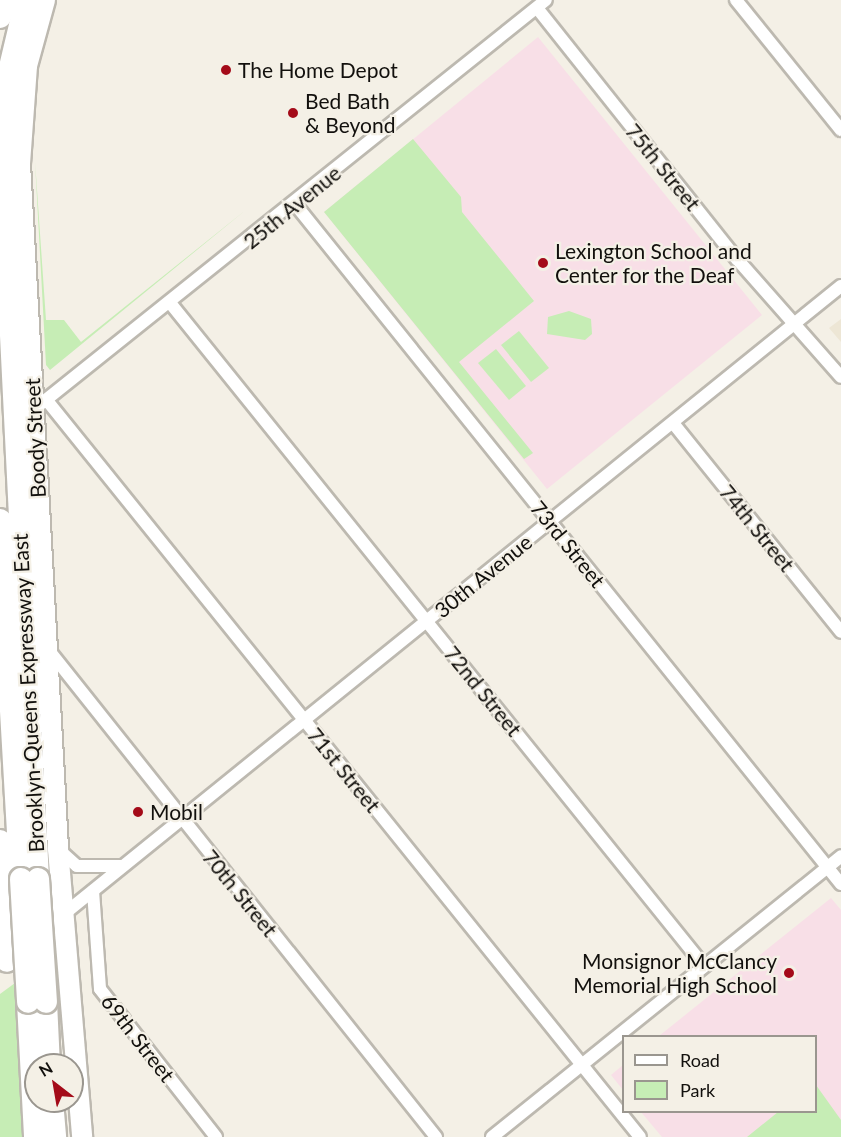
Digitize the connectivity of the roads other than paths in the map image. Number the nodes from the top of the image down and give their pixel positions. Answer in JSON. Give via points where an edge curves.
{"nodes":[{"id":1,"x":5,"y":0,"type":"edge"},
{"id":2,"x":26,"y":0,"type":"edge"},
{"id":3,"x":45,"y":0,"type":"edge"},
{"id":4,"x":736,"y":0,"type":"edge"},
{"id":5,"x":541,"y":4,"type":"edge"},
{"id":6,"x":0,"y":17,"type":"edge"},
{"id":7,"x":841,"y":130,"type":"edge"},
{"id":8,"x":295,"y":204,"type":"junction"},
{"id":9,"x":841,"y":286,"type":"edge"},
{"id":10,"x":171,"y":304,"type":"junction"},
{"id":11,"x":796,"y":323,"type":"junction"},
{"id":12,"x":841,"y":378,"type":"edge"},
{"id":13,"x":41,"y":403,"type":"junction"},
{"id":14,"x":673,"y":423,"type":"junction"},
{"id":15,"x":0,"y":520,"type":"edge"},
{"id":16,"x":550,"y":522,"type":"junction"},
{"id":17,"x":426,"y":621,"type":"junction"},
{"id":18,"x":841,"y":632,"type":"edge"},
{"id":19,"x":46,"y":647,"type":"junction"},
{"id":20,"x":304,"y":720,"type":"junction"},
{"id":21,"x":180,"y":820,"type":"junction"},
{"id":22,"x":0,"y":841,"type":"edge"},
{"id":23,"x":58,"y":849,"type":"junction"},
{"id":24,"x":841,"y":856,"type":"edge"},
{"id":25,"x":125,"y":865,"type":"junction"},
{"id":26,"x":827,"y":867,"type":"junction"},
{"id":27,"x":30,"y":879,"type":"junction"},
{"id":28,"x":841,"y":884,"type":"edge"},
{"id":29,"x":93,"y":891,"type":"junction"},
{"id":30,"x":64,"y":914,"type":"junction"},
{"id":31,"x":7,"y":961,"type":"dead end"},
{"id":32,"x":704,"y":966,"type":"junction"},
{"id":33,"x":37,"y":1002,"type":"junction"},
{"id":34,"x":47,"y":1053,"type":"edge"},
{"id":35,"x":581,"y":1065,"type":"junction"},
{"id":36,"x":53,"y":1113,"type":"edge"},
{"id":37,"x":35,"y":1137,"type":"edge"},
{"id":38,"x":55,"y":1137,"type":"edge"},
{"id":39,"x":81,"y":1137,"type":"edge"},
{"id":40,"x":216,"y":1137,"type":"edge"},
{"id":41,"x":436,"y":1137,"type":"edge"},
{"id":42,"x":492,"y":1137,"type":"edge"},
{"id":43,"x":640,"y":1137,"type":"edge"}],
"edges":[{"from":1,"to":6,"type":"highway"},
{"from":2,"to":27,"type":"highway","name":"Brooklyn-Queens Expressway East","via":[[7,80],[2,154]]},
{"from":3,"to":13,"type":"main road","name":"Boody Street","via":[[27,66],[19,140]]},
{"from":4,"to":7,"type":"street"},
{"from":5,"to":8,"type":"street","name":"25th Avenue"},
{"from":5,"to":11,"type":"street","name":"75th Street","via":[[737,259]]},
{"from":8,"to":10,"type":"street","name":"25th Avenue"},
{"from":8,"to":16,"type":"street","name":"73rd Street"},
{"from":9,"to":11,"type":"street","name":"30th Avenue"},
{"from":10,"to":13,"type":"street","name":"25th Avenue"},
{"from":10,"to":17,"type":"street","name":"72nd Street"},
{"from":11,"to":12,"type":"street","name":"75th Street"},
{"from":11,"to":14,"type":"street","name":"30th Avenue"},
{"from":13,"to":19,"type":"main road","name":"Boody Street"},
{"from":13,"to":20,"type":"street","name":"71st Street"},
{"from":14,"to":16,"type":"street","name":"30th Avenue"},
{"from":14,"to":18,"type":"street","name":"74th Street"},
{"from":15,"to":27,"type":"highway","name":"Brooklyn-Queens Expressway East"},
{"from":16,"to":17,"type":"street","name":"30th Avenue"},
{"from":16,"to":26,"type":"street","name":"73rd Street"},
{"from":17,"to":20,"type":"street","name":"30th Avenue"},
{"from":17,"to":32,"type":"street","name":"72nd Street"},
{"from":19,"to":21,"type":"street","name":"70th Street"},
{"from":19,"to":23,"type":"main road","name":"Boody Street"},
{"from":20,"to":21,"type":"street","name":"30th Avenue"},
{"from":20,"to":35,"type":"street","name":"71st Street"},
{"from":21,"to":25,"type":"street","name":"30th Avenue"},
{"from":21,"to":41,"type":"street","name":"70th Street"},
{"from":22,"to":31,"type":"highway"},
{"from":23,"to":25,"type":"street","via":[[77,866],[91,869]]},
{"from":23,"to":30,"type":"main road","name":"Boody Street"},
{"from":24,"to":26,"type":"street"},
{"from":25,"to":29,"type":"street","name":"30th Avenue"},
{"from":26,"to":28,"type":"street","name":"73rd Street"},
{"from":26,"to":32,"type":"street"},
{"from":27,"to":33,"type":"highway","name":"Brooklyn-Queens Expressway East","bridge":true},
{"from":29,"to":30,"type":"street","name":"30th Avenue"},
{"from":29,"to":40,"type":"street","name":"69th Street","via":[[100,989]]},
{"from":30,"to":39,"type":"main road","name":"Boody Street"},
{"from":32,"to":35,"type":"street"},
{"from":33,"to":34,"type":"highway","name":"Brooklyn-Queens Expressway East"},
{"from":33,"to":37,"type":"highway","name":"Brooklyn-Queens Expressway East"},
{"from":35,"to":42,"type":"street"},
{"from":35,"to":43,"type":"street","name":"71st Street"},
{"from":36,"to":38,"type":"highway"}]}
